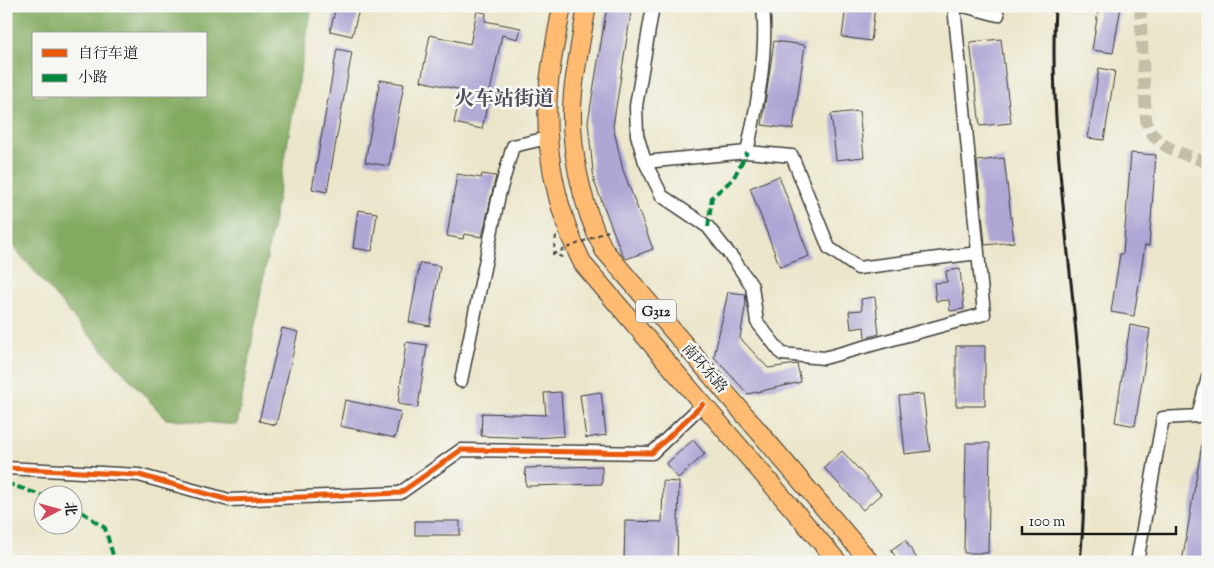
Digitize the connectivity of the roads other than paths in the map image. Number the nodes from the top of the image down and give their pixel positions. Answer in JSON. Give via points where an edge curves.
{"nodes":[{"id":1,"x":562,"y":6,"type":"edge"},
{"id":2,"x":587,"y":6,"type":"edge"},
{"id":3,"x":653,"y":6,"type":"edge"},
{"id":4,"x":763,"y":6,"type":"edge"},
{"id":5,"x":954,"y":6,"type":"edge"},
{"id":6,"x":964,"y":6,"type":"edge"},
{"id":7,"x":998,"y":15,"type":"dead end"},
{"id":8,"x":548,"y":138,"type":"junction"},
{"id":9,"x":747,"y":152,"type":"junction"},
{"id":10,"x":645,"y":162,"type":"junction"},
{"id":11,"x":978,"y":253,"type":"junction"},
{"id":12,"x":1208,"y":377,"type":"edge"},
{"id":13,"x":461,"y":381,"type":"dead end"},
{"id":14,"x":703,"y":404,"type":"junction"},
{"id":15,"x":6,"y":468,"type":"edge"},
{"id":16,"x":838,"y":562,"type":"edge"},
{"id":17,"x":870,"y":562,"type":"edge"},
{"id":18,"x":1137,"y":562,"type":"edge"}],
"edges":[{"from":1,"to":8,"type":"highway","name":"南环东路","number":"G312","via":[[548,91]]},
{"from":2,"to":17,"type":"highway","name":"南环东路","number":"G312","via":[[573,94],[573,136],[592,227],[604,250]]},
{"from":3,"to":10,"type":"street","via":[[636,106],[637,135]]},
{"from":4,"to":9,"type":"street","via":[[765,25],[759,97]]},
{"from":5,"to":11,"type":"street"},
{"from":6,"to":7,"type":"street"},
{"from":8,"to":13,"type":"street","via":[[513,146],[499,195]]},
{"from":8,"to":14,"type":"highway","name":"南环东路","number":"G312","via":[[566,227],[583,264]]},
{"from":9,"to":10,"type":"street"},
{"from":9,"to":11,"type":"street","via":[[792,156],[830,248],[858,268]]},
{"from":10,"to":11,"type":"street","via":[[662,196],[708,227],[734,260],[752,286],[757,322],[782,354],[824,358],[984,314]]},
{"from":12,"to":18,"type":"street","via":[[1198,416],[1163,418]]},
{"from":14,"to":15,"type":"street","via":[[652,453],[461,450],[400,493],[229,500],[139,475]]},
{"from":14,"to":16,"type":"highway","name":"南环东路","number":"G312"}]}
